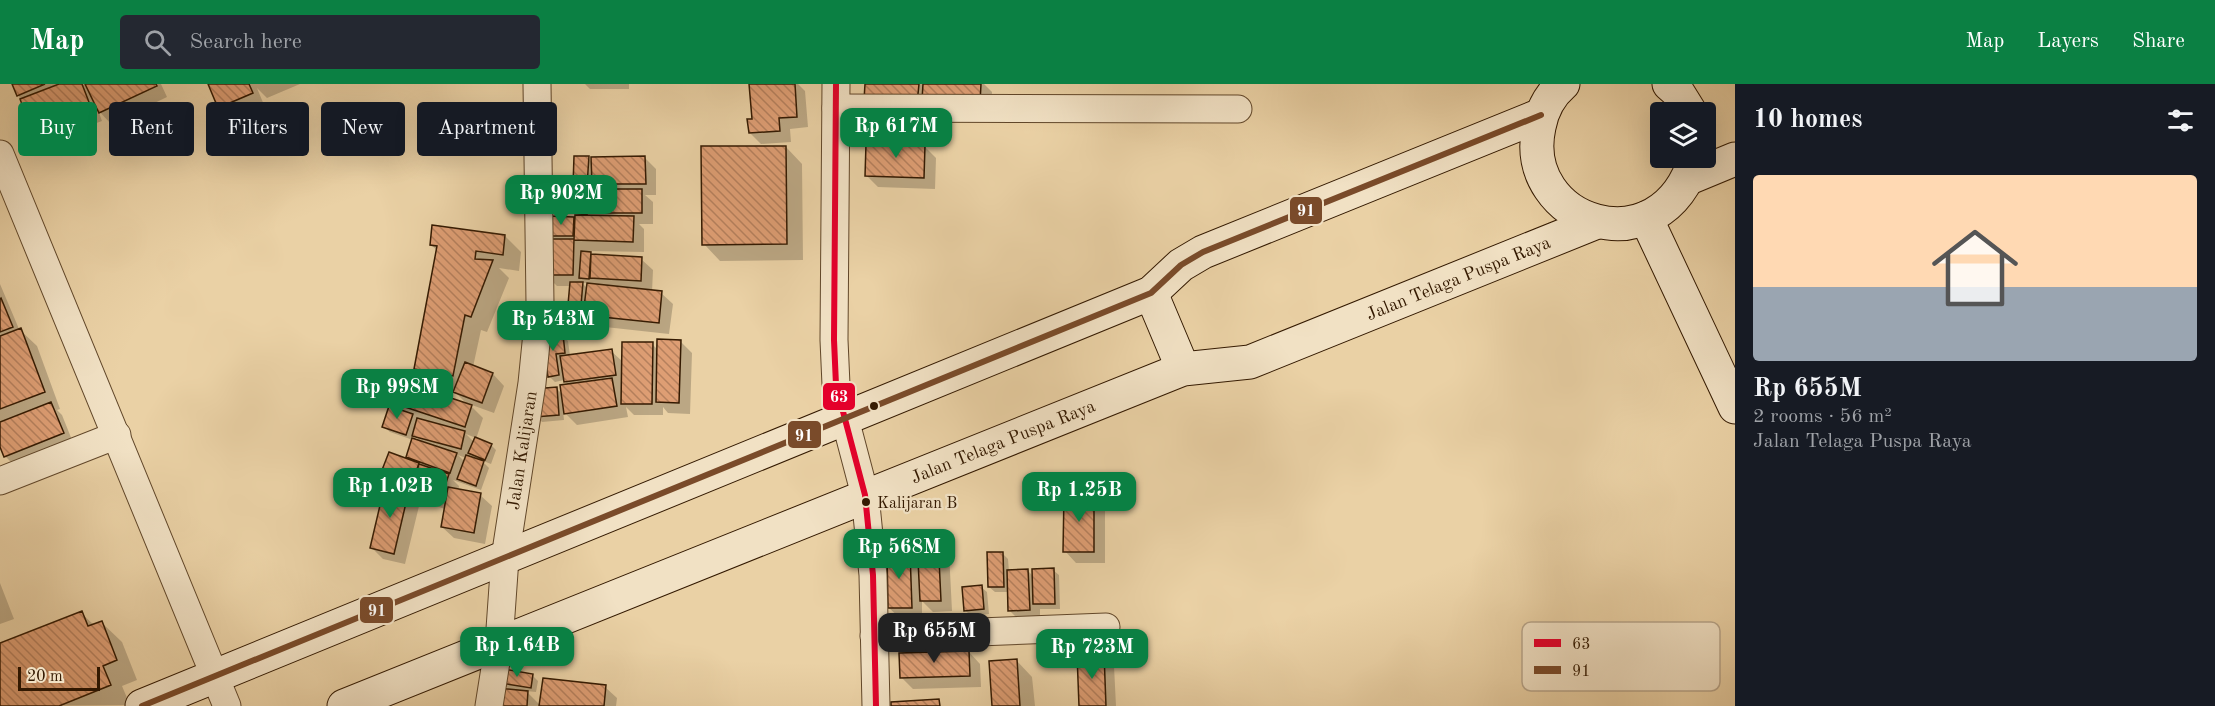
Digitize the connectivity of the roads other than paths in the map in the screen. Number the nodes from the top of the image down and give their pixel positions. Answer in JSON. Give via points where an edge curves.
{"nodes":[{"id":1,"x":537,"y":84,"type":"edge"},
{"id":2,"x":1669,"y":84,"type":"edge"},
{"id":3,"x":1553,"y":93,"type":"edge"},
{"id":4,"x":836,"y":96,"type":"edge"},
{"id":5,"x":1684,"y":102,"type":"edge"},
{"id":6,"x":1238,"y":109,"type":"dead end"},
{"id":7,"x":0,"y":154,"type":"edge"},
{"id":8,"x":1735,"y":159,"type":"edge"},
{"id":9,"x":1716,"y":163,"type":"edge"},
{"id":10,"x":1692,"y":168,"type":"edge"},
{"id":11,"x":1646,"y":218,"type":"junction"},
{"id":12,"x":1597,"y":222,"type":"junction"},
{"id":13,"x":1151,"y":293,"type":"junction"},
{"id":14,"x":1183,"y":369,"type":"junction"},
{"id":15,"x":1735,"y":407,"type":"edge"},
{"id":16,"x":846,"y":418,"type":"junction"},
{"id":17,"x":117,"y":435,"type":"junction"},
{"id":18,"x":0,"y":481,"type":"edge"},
{"id":19,"x":865,"y":495,"type":"junction"},
{"id":20,"x":505,"y":558,"type":"junction"},
{"id":21,"x":1106,"y":627,"type":"dead end"},
{"id":22,"x":874,"y":636,"type":"junction"},
{"id":23,"x":499,"y":643,"type":"junction"},
{"id":24,"x":221,"y":691,"type":"edge"},
{"id":25,"x":142,"y":706,"type":"edge"},
{"id":26,"x":344,"y":706,"type":"edge"},
{"id":27,"x":489,"y":706,"type":"edge"},
{"id":28,"x":876,"y":706,"type":"edge"}],
"edges":[{"from":1,"to":20,"type":"street","name":"Jalan Kalijaran","via":[[540,303]]},
{"from":2,"to":5,"type":"main road"},
{"from":3,"to":12,"type":"main road","via":[[1537,148],[1545,181],[1568,206]]},
{"from":3,"to":13,"type":"main road","via":[[1203,252],[1181,265]]},
{"from":4,"to":6,"type":"street"},
{"from":4,"to":16,"type":"street","via":[[834,340],[836,385]]},
{"from":7,"to":17,"type":"street"},
{"from":8,"to":9,"type":"main road"},
{"from":10,"to":11,"type":"main road","via":[[1678,195]]},
{"from":11,"to":12,"type":"main road","via":[[1630,223]]},
{"from":11,"to":15,"type":"main road"},
{"from":12,"to":14,"type":"main road","name":"Jalan Telaga Puspa Raya","via":[[1250,362]]},
{"from":13,"to":14,"type":"main road"},
{"from":13,"to":16,"type":"main road"},
{"from":14,"to":19,"type":"main road","name":"Jalan Telaga Puspa Raya"},
{"from":16,"to":19,"type":"street"},
{"from":16,"to":20,"type":"main road"},
{"from":17,"to":18,"type":"street"},
{"from":17,"to":24,"type":"street"},
{"from":19,"to":22,"type":"street"},
{"from":19,"to":23,"type":"main road","name":"Jalan Telaga Puspa Raya"},
{"from":20,"to":23,"type":"street","name":"Jalan Kalijaran"},
{"from":20,"to":24,"type":"main road"},
{"from":21,"to":22,"type":"street"},
{"from":22,"to":28,"type":"street"},
{"from":23,"to":26,"type":"main road","name":"Jalan Telaga Puspa Raya"},
{"from":23,"to":27,"type":"street","name":"Jalan Kalijaran"},
{"from":24,"to":25,"type":"main road"}]}
